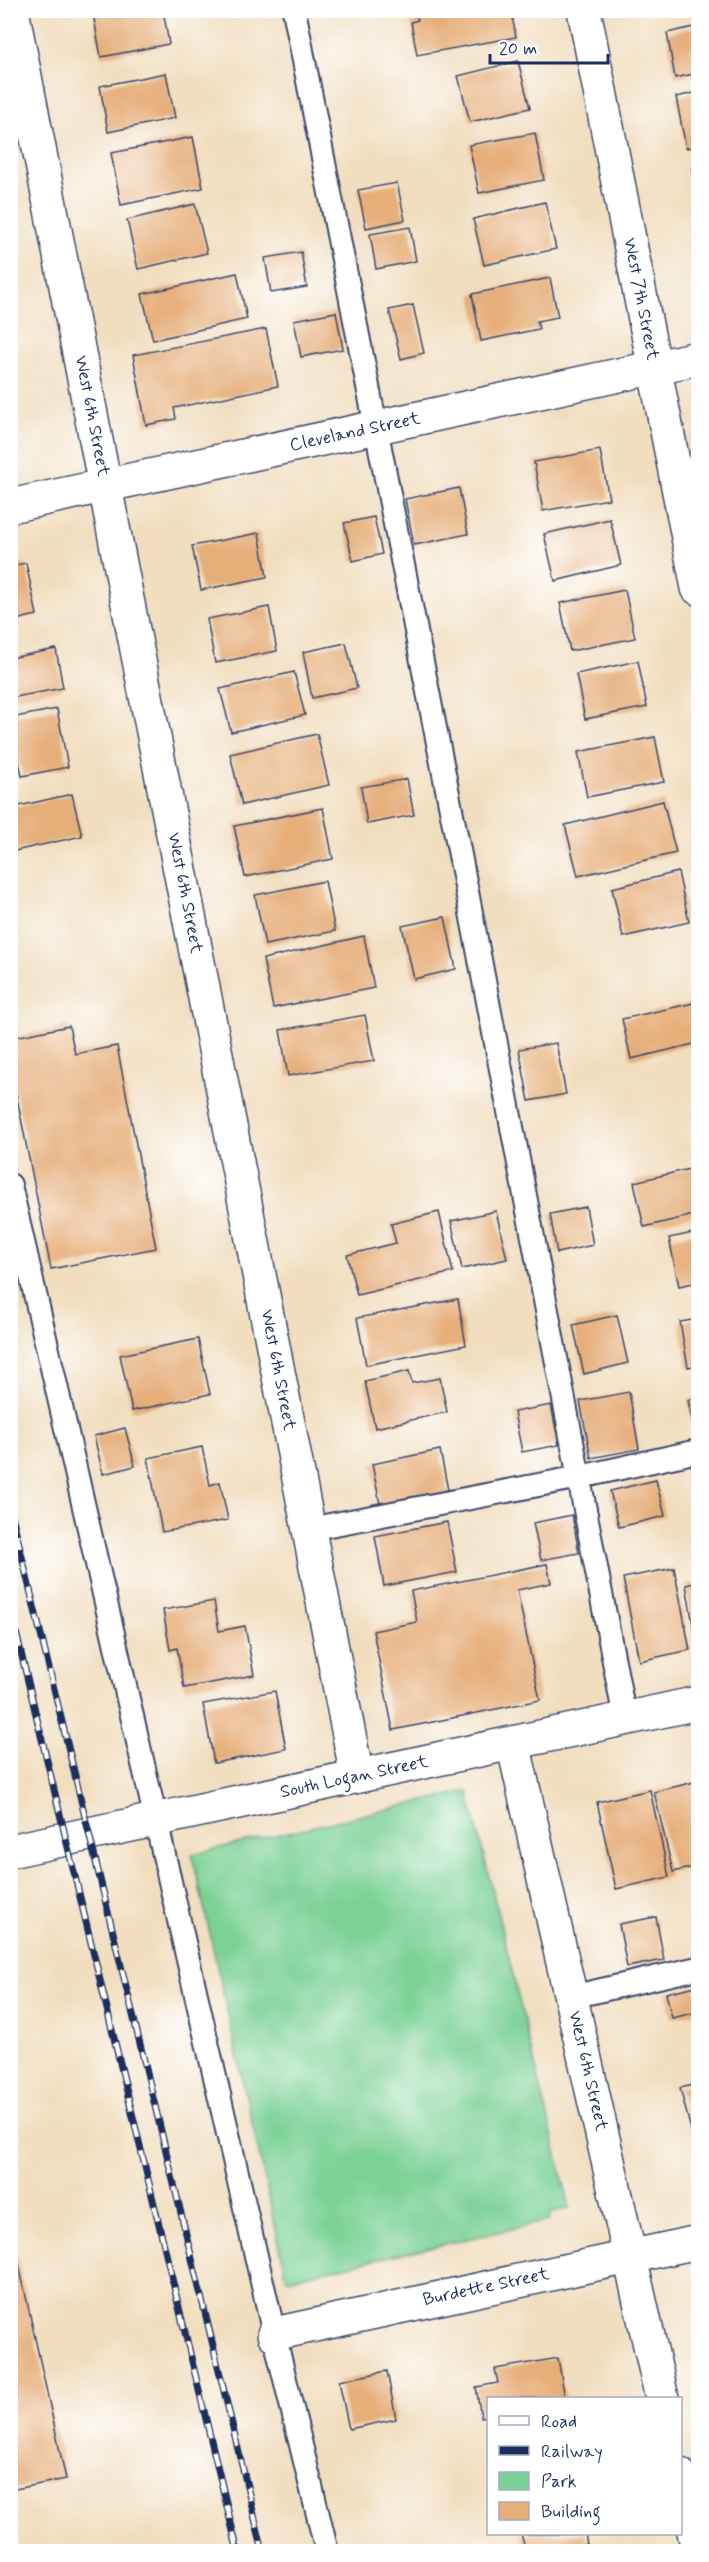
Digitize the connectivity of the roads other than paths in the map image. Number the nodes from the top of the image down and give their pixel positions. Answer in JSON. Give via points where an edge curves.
{"nodes":[{"id":1,"x":12,"y":10,"type":"edge"},
{"id":2,"x":294,"y":10,"type":"edge"},
{"id":3,"x":584,"y":10,"type":"edge"},
{"id":4,"x":699,"y":358,"type":"edge"},
{"id":5,"x":655,"y":368,"type":"junction"},
{"id":6,"x":377,"y":427,"type":"junction"},
{"id":7,"x":105,"y":486,"type":"junction"},
{"id":8,"x":10,"y":506,"type":"edge"},
{"id":9,"x":699,"y":588,"type":"edge"},
{"id":10,"x":10,"y":1185,"type":"edge"},
{"id":11,"x":699,"y":1451,"type":"edge"},
{"id":12,"x":580,"y":1477,"type":"junction"},
{"id":13,"x":309,"y":1529,"type":"junction"},
{"id":14,"x":699,"y":1703,"type":"edge"},
{"id":15,"x":625,"y":1719,"type":"junction"},
{"id":16,"x":513,"y":1743,"type":"junction"},
{"id":17,"x":357,"y":1776,"type":"junction"},
{"id":18,"x":156,"y":1819,"type":"junction"},
{"id":19,"x":10,"y":1851,"type":"edge"},
{"id":20,"x":699,"y":1968,"type":"edge"},
{"id":21,"x":571,"y":1997,"type":"junction"},
{"id":22,"x":699,"y":2242,"type":"edge"},
{"id":23,"x":630,"y":2256,"type":"junction"},
{"id":24,"x":274,"y":2334,"type":"junction"},
{"id":25,"x":662,"y":2397,"type":"edge"},
{"id":26,"x":682,"y":2479,"type":"edge"},
{"id":27,"x":698,"y":2545,"type":"edge"},
{"id":28,"x":327,"y":2552,"type":"edge"}],
"edges":[{"from":1,"to":7,"type":"street","name":"West 6th Street"},
{"from":2,"to":6,"type":"lane"},
{"from":3,"to":5,"type":"street","name":"West 7th Street"},
{"from":4,"to":5,"type":"street","name":"Cleveland Street"},
{"from":5,"to":6,"type":"street","name":"Cleveland Street"},
{"from":5,"to":9,"type":"street","name":"West 7th Street"},
{"from":6,"to":7,"type":"street","name":"Cleveland Street"},
{"from":6,"to":12,"type":"lane"},
{"from":7,"to":8,"type":"street","name":"Cleveland Street"},
{"from":7,"to":13,"type":"street","name":"West 6th Street"},
{"from":10,"to":18,"type":"lane"},
{"from":11,"to":12,"type":"lane"},
{"from":12,"to":13,"type":"lane"},
{"from":12,"to":15,"type":"lane"},
{"from":13,"to":17,"type":"street","name":"West 6th Street"},
{"from":14,"to":15,"type":"street","name":"South Logan Street"},
{"from":15,"to":16,"type":"street","name":"South Logan Street"},
{"from":16,"to":17,"type":"street","name":"South Logan Street"},
{"from":16,"to":21,"type":"street","name":"West 6th Street"},
{"from":17,"to":18,"type":"street","name":"South Logan Street"},
{"from":18,"to":19,"type":"street","name":"South Logan Street"},
{"from":18,"to":24,"type":"lane"},
{"from":20,"to":21,"type":"lane"},
{"from":21,"to":23,"type":"street","name":"West 6th Street"},
{"from":22,"to":23,"type":"street","name":"Burdette Street"},
{"from":23,"to":24,"type":"street","name":"Burdette Street"},
{"from":23,"to":25,"type":"street","name":"West 6th Street"},
{"from":24,"to":28,"type":"lane"},
{"from":26,"to":27,"type":"street"}]}
